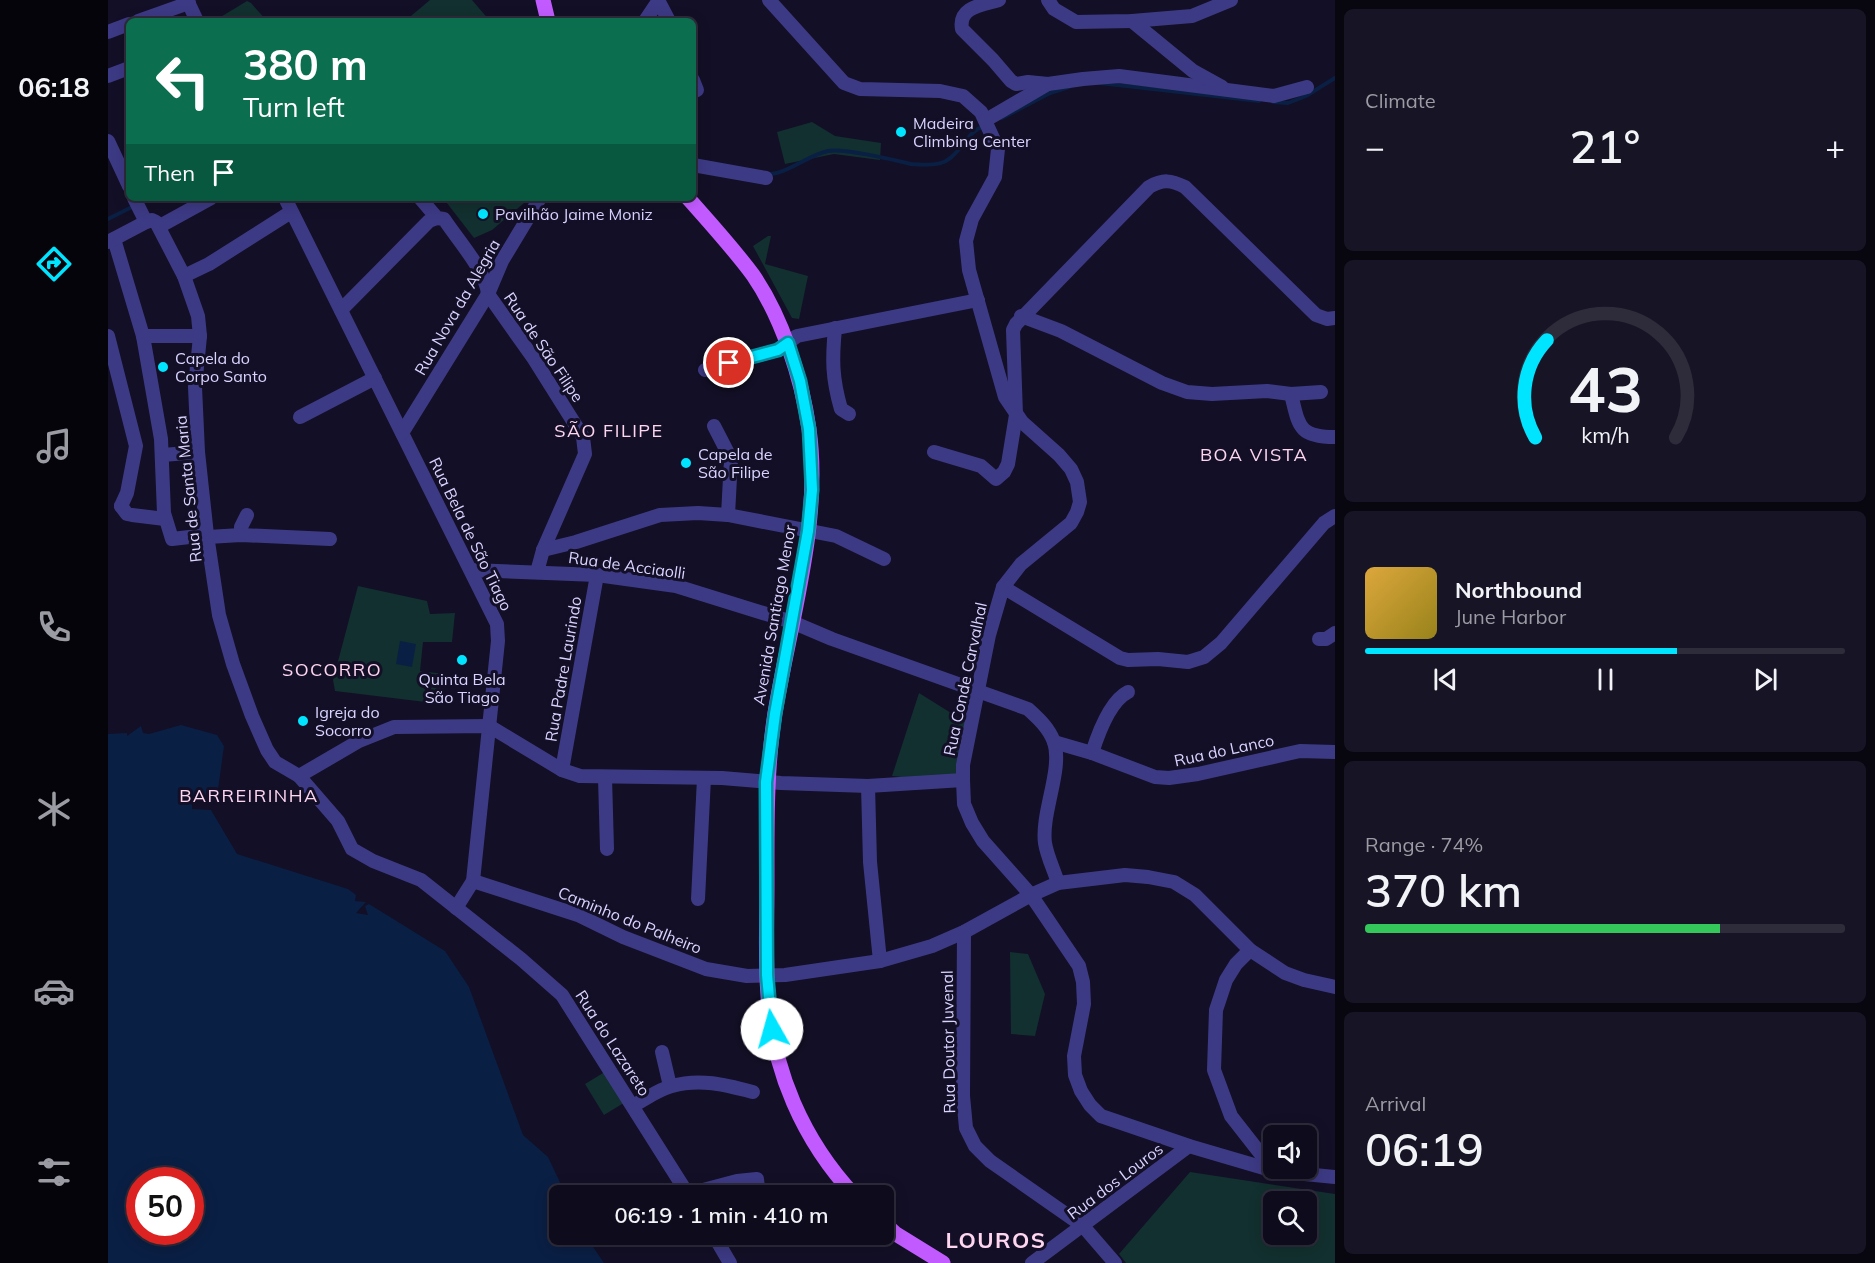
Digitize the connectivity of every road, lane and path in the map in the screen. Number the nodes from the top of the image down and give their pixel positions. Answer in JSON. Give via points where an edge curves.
{"nodes":[{"id":1,"x":543,"y":0,"type":"edge"},
{"id":2,"x":658,"y":0,"type":"edge"},
{"id":3,"x":769,"y":0,"type":"edge"},
{"id":4,"x":999,"y":0,"type":"edge"},
{"id":5,"x":1048,"y":0,"type":"edge"},
{"id":6,"x":1231,"y":0,"type":"edge"},
{"id":7,"x":188,"y":2,"type":"edge"},
{"id":8,"x":1209,"y":5,"type":"edge"},
{"id":9,"x":146,"y":18,"type":"edge"},
{"id":10,"x":196,"y":18,"type":"edge"},
{"id":11,"x":547,"y":18,"type":"edge"},
{"id":12,"x":647,"y":18,"type":"edge"},
{"id":13,"x":667,"y":18,"type":"edge"},
{"id":14,"x":1132,"y":21,"type":"junction"},
{"id":15,"x":126,"y":25,"type":"edge"},
{"id":16,"x":108,"y":32,"type":"edge"},
{"id":17,"x":126,"y":69,"type":"edge"},
{"id":18,"x":108,"y":76,"type":"edge"},
{"id":19,"x":1048,"y":84,"type":"junction"},
{"id":20,"x":1307,"y":87,"type":"dead end"},
{"id":21,"x":1228,"y":91,"type":"junction"},
{"id":22,"x":986,"y":120,"type":"junction"},
{"id":23,"x":108,"y":141,"type":"edge"},
{"id":24,"x":696,"y":166,"type":"edge"},
{"id":25,"x":766,"y":178,"type":"dead end"},
{"id":26,"x":126,"y":180,"type":"edge"},
{"id":27,"x":204,"y":201,"type":"edge"},
{"id":28,"x":286,"y":201,"type":"edge"},
{"id":29,"x":423,"y":201,"type":"edge"},
{"id":30,"x":538,"y":201,"type":"edge"},
{"id":31,"x":691,"y":201,"type":"edge"},
{"id":32,"x":136,"y":202,"type":"edge"},
{"id":33,"x":291,"y":212,"type":"junction"},
{"id":34,"x":437,"y":218,"type":"junction"},
{"id":35,"x":153,"y":224,"type":"junction"},
{"id":36,"x":111,"y":240,"type":"edge"},
{"id":37,"x":184,"y":276,"type":"junction"},
{"id":38,"x":488,"y":294,"type":"junction"},
{"id":39,"x":978,"y":300,"type":"junction"},
{"id":40,"x":341,"y":310,"type":"junction"},
{"id":41,"x":1022,"y":316,"type":"junction"},
{"id":42,"x":1335,"y":318,"type":"edge"},
{"id":43,"x":835,"y":328,"type":"junction"},
{"id":44,"x":108,"y":336,"type":"edge"},
{"id":45,"x":143,"y":336,"type":"junction"},
{"id":46,"x":200,"y":336,"type":"junction"},
{"id":47,"x":788,"y":343,"type":"junction"},
{"id":48,"x":705,"y":370,"type":"dead end"},
{"id":49,"x":375,"y":378,"type":"junction"},
{"id":50,"x":1321,"y":392,"type":"dead end"},
{"id":51,"x":1291,"y":394,"type":"junction"},
{"id":52,"x":849,"y":414,"type":"dead end"},
{"id":53,"x":1016,"y":415,"type":"junction"},
{"id":54,"x":300,"y":417,"type":"dead end"},
{"id":55,"x":714,"y":426,"type":"dead end"},
{"id":56,"x":402,"y":433,"type":"junction"},
{"id":57,"x":1335,"y":437,"type":"edge"},
{"id":58,"x":198,"y":452,"type":"junction"},
{"id":59,"x":934,"y":452,"type":"dead end"},
{"id":60,"x":163,"y":455,"type":"junction"},
{"id":61,"x":114,"y":507,"type":"edge"},
{"id":62,"x":247,"y":515,"type":"dead end"},
{"id":63,"x":728,"y":515,"type":"junction"},
{"id":64,"x":1335,"y":516,"type":"edge"},
{"id":65,"x":165,"y":519,"type":"junction"},
{"id":66,"x":808,"y":531,"type":"junction"},
{"id":67,"x":241,"y":535,"type":"junction"},
{"id":68,"x":207,"y":536,"type":"junction"},
{"id":69,"x":330,"y":539,"type":"dead end"},
{"id":70,"x":543,"y":550,"type":"junction"},
{"id":71,"x":884,"y":559,"type":"dead end"},
{"id":72,"x":471,"y":570,"type":"junction"},
{"id":73,"x":537,"y":572,"type":"junction"},
{"id":74,"x":597,"y":574,"type":"junction"},
{"id":75,"x":1003,"y":587,"type":"junction"},
{"id":76,"x":792,"y":622,"type":"junction"},
{"id":77,"x":1335,"y":633,"type":"edge"},
{"id":78,"x":1319,"y":639,"type":"dead end"},
{"id":79,"x":977,"y":690,"type":"junction"},
{"id":80,"x":1128,"y":692,"type":"dead end"},
{"id":81,"x":489,"y":726,"type":"junction"},
{"id":82,"x":1054,"y":742,"type":"junction"},
{"id":83,"x":1335,"y":752,"type":"edge"},
{"id":84,"x":1092,"y":753,"type":"junction"},
{"id":85,"x":562,"y":770,"type":"junction"},
{"id":86,"x":299,"y":776,"type":"junction"},
{"id":87,"x":605,"y":777,"type":"junction"},
{"id":88,"x":704,"y":778,"type":"junction"},
{"id":89,"x":963,"y":780,"type":"junction"},
{"id":90,"x":766,"y":782,"type":"junction"},
{"id":91,"x":868,"y":786,"type":"junction"},
{"id":92,"x":607,"y":849,"type":"dead end"},
{"id":93,"x":373,"y":861,"type":"joint"},
{"id":94,"x":473,"y":881,"type":"junction"},
{"id":95,"x":1058,"y":883,"type":"junction"},
{"id":96,"x":1031,"y":895,"type":"junction"},
{"id":97,"x":698,"y":899,"type":"dead end"},
{"id":98,"x":456,"y":908,"type":"junction"},
{"id":99,"x":964,"y":932,"type":"junction"},
{"id":100,"x":1250,"y":950,"type":"junction"},
{"id":101,"x":880,"y":962,"type":"junction"},
{"id":102,"x":767,"y":975,"type":"junction"},
{"id":103,"x":1335,"y":987,"type":"edge"},
{"id":104,"x":662,"y":1052,"type":"dead end"},
{"id":105,"x":670,"y":1086,"type":"junction"},
{"id":106,"x":753,"y":1092,"type":"dead end"},
{"id":107,"x":634,"y":1105,"type":"junction"},
{"id":108,"x":1189,"y":1146,"type":"junction"},
{"id":109,"x":1263,"y":1157,"type":"edge"},
{"id":110,"x":1263,"y":1168,"type":"edge"},
{"id":111,"x":1317,"y":1175,"type":"edge"},
{"id":112,"x":1335,"y":1177,"type":"edge"},
{"id":113,"x":683,"y":1185,"type":"edge"},
{"id":114,"x":723,"y":1185,"type":"edge"},
{"id":115,"x":758,"y":1185,"type":"edge"},
{"id":116,"x":846,"y":1185,"type":"edge"},
{"id":117,"x":1083,"y":1226,"type":"junction"},
{"id":118,"x":894,"y":1231,"type":"edge"},
{"id":119,"x":719,"y":1245,"type":"edge"},
{"id":120,"x":730,"y":1263,"type":"edge"},
{"id":121,"x":943,"y":1263,"type":"edge"},
{"id":122,"x":1032,"y":1263,"type":"edge"},
{"id":123,"x":1116,"y":1263,"type":"edge"}],
"edges":[{"from":1,"to":11,"type":"main road"},
{"from":2,"to":12,"type":"street"},
{"from":2,"to":13,"type":"street"},
{"from":3,"to":22,"type":"street","name":"Rua Conde Carvalhal","via":[[844,83],[860,89],[940,91],[963,96]]},
{"from":4,"to":19,"type":"street","via":[[970,9],[962,19],[962,29],[1011,81]]},
{"from":5,"to":14,"type":"street","via":[[1054,9],[1076,22]]},
{"from":6,"to":8,"type":"street"},
{"from":7,"to":9,"type":"street"},
{"from":7,"to":10,"type":"street"},
{"from":8,"to":14,"type":"street","via":[[1192,16]]},
{"from":14,"to":21,"type":"street","via":[[1193,70]]},
{"from":15,"to":16,"type":"street"},
{"from":17,"to":18,"type":"street"},
{"from":19,"to":21,"type":"street","via":[[1119,76]]},
{"from":19,"to":22,"type":"street"},
{"from":20,"to":21,"type":"street","via":[[1274,96]]},
{"from":22,"to":39,"type":"street","name":"Rua Conde Carvalhal","via":[[998,149],[997,168],[972,219],[966,242]]},
{"from":23,"to":26,"type":"street"},
{"from":24,"to":25,"type":"street"},
{"from":27,"to":35,"type":"street"},
{"from":28,"to":33,"type":"street","name":"Rua Bela de São Tiago"},
{"from":29,"to":34,"type":"street","name":"Rua de São Filipe"},
{"from":30,"to":38,"type":"street","name":"Rua Nova da Alegria","via":[[502,261]]},
{"from":31,"to":47,"type":"main road","name":"Avenida Santiago Menor","via":[[754,278]]},
{"from":32,"to":35,"type":"street","name":"Rua de Santa Maria"},
{"from":33,"to":37,"type":"street"},
{"from":33,"to":40,"type":"street","name":"Rua Bela de São Tiago"},
{"from":34,"to":38,"type":"street","name":"Rua de São Filipe","via":[[444,219],[482,274]]},
{"from":34,"to":40,"type":"street","via":[[429,221]]},
{"from":35,"to":36,"type":"street"},
{"from":35,"to":37,"type":"street","name":"Rua de Santa Maria"},
{"from":36,"to":45,"type":"street"},
{"from":37,"to":46,"type":"street","name":"Rua de Santa Maria","via":[[198,316]]},
{"from":38,"to":56,"type":"street","name":"Rua Nova da Alegria"},
{"from":38,"to":70,"type":"street","name":"Rua de São Filipe","via":[[583,437],[585,454]]},
{"from":39,"to":43,"type":"street"},
{"from":39,"to":53,"type":"street","name":"Rua Conde Carvalhal","via":[[1000,387]]},
{"from":40,"to":49,"type":"street","name":"Rua Bela de São Tiago"},
{"from":41,"to":42,"type":"street","via":[[1149,187],[1173,181],[1185,187],[1316,315]]},
{"from":41,"to":51,"type":"street","via":[[1187,392]]},
{"from":41,"to":53,"type":"street","via":[[1013,330]]},
{"from":43,"to":47,"type":"street","via":[[797,336]]},
{"from":43,"to":52,"type":"street","via":[[833,384],[841,409]]},
{"from":44,"to":61,"type":"street","via":[[135,446],[127,493]]},
{"from":45,"to":46,"type":"street"},
{"from":45,"to":60,"type":"street"},
{"from":46,"to":58,"type":"street","name":"Rua de Santa Maria","via":[[195,387]]},
{"from":47,"to":48,"type":"street","via":[[778,350]]},
{"from":47,"to":66,"type":"main road","name":"Avenida Santiago Menor","via":[[809,429],[812,490]]},
{"from":49,"to":54,"type":"street"},
{"from":49,"to":56,"type":"street","name":"Rua Bela de São Tiago"},
{"from":50,"to":51,"type":"street"},
{"from":51,"to":57,"type":"street","via":[[1296,417],[1308,435]]},
{"from":53,"to":59,"type":"street","via":[[1008,464],[996,479],[981,466]]},
{"from":53,"to":75,"type":"street","name":"Rua Conde Carvalhal","via":[[1071,470],[1080,502],[1071,523],[1021,564]]},
{"from":55,"to":63,"type":"street","via":[[730,459]]},
{"from":56,"to":72,"type":"street","name":"Rua Bela de São Tiago"},
{"from":58,"to":60,"type":"street"},
{"from":58,"to":68,"type":"street","name":"Rua de Santa Maria"},
{"from":60,"to":65,"type":"street"},
{"from":61,"to":65,"type":"street","via":[[127,514]]},
{"from":62,"to":67,"type":"street"},
{"from":63,"to":66,"type":"street"},
{"from":63,"to":70,"type":"street","via":[[660,515]]},
{"from":64,"to":75,"type":"street","via":[[1324,523],[1221,644],[1204,657],[1188,662],[1120,658]]},
{"from":65,"to":68,"type":"street","via":[[172,539]]},
{"from":66,"to":71,"type":"street","via":[[836,536]]},
{"from":66,"to":76,"type":"main road","name":"Avenida Santiago Menor"},
{"from":67,"to":68,"type":"street"},
{"from":67,"to":69,"type":"street"},
{"from":68,"to":86,"type":"street","name":"Rua de Santa Maria","via":[[219,615],[252,716],[275,762]]},
{"from":70,"to":73,"type":"street","name":"Rua de São Filipe"},
{"from":72,"to":73,"type":"street","name":"Rua de Acciaolli"},
{"from":72,"to":81,"type":"street","name":"Rua Bela de São Tiago","via":[[498,631]]},
{"from":73,"to":74,"type":"street","name":"Rua de Acciaolli"},
{"from":74,"to":76,"type":"street","name":"Rua de Acciaolli","via":[[676,586]]},
{"from":74,"to":85,"type":"street","name":"Rua Padre Laurindo"},
{"from":75,"to":79,"type":"street","name":"Rua Conde Carvalhal"},
{"from":76,"to":79,"type":"street","name":"Rua de Acciaolli"},
{"from":76,"to":90,"type":"main road","name":"Avenida Santiago Menor"},
{"from":77,"to":78,"type":"street"},
{"from":79,"to":82,"type":"street","name":"Rua de Acciaolli","via":[[1028,709],[1043,723]]},
{"from":79,"to":89,"type":"street","name":"Rua Conde Carvalhal"},
{"from":80,"to":84,"type":"street","via":[[1115,702]]},
{"from":81,"to":85,"type":"street"},
{"from":81,"to":86,"type":"street","via":[[394,727],[359,741]]},
{"from":81,"to":94,"type":"street","name":"Rua Bela de São Tiago"},
{"from":82,"to":84,"type":"street","name":"Rua do Lanco"},
{"from":82,"to":95,"type":"street","via":[[1045,843]]},
{"from":83,"to":84,"type":"street","name":"Rua do Lanco","via":[[1300,751],[1170,778],[1146,775]]},
{"from":85,"to":87,"type":"street","via":[[580,776]]},
{"from":86,"to":93,"type":"street","name":"Rua de Santa Maria","via":[[338,821],[352,849]]},
{"from":87,"to":88,"type":"street"},
{"from":87,"to":92,"type":"street"},
{"from":88,"to":90,"type":"street"},
{"from":88,"to":97,"type":"street"},
{"from":89,"to":91,"type":"street"},
{"from":89,"to":96,"type":"street","name":"Rua Conde Carvalhal","via":[[964,804],[972,823]]},
{"from":90,"to":91,"type":"street"},
{"from":90,"to":102,"type":"main road","name":"Avenida Santiago Menor"},
{"from":91,"to":101,"type":"street","via":[[870,862]]},
{"from":93,"to":98,"type":"street","name":"Rua do Lazareto","via":[[421,880]]},
{"from":94,"to":98,"type":"street","name":"Rua Bela de São Tiago"},
{"from":94,"to":102,"type":"street","name":"Caminho do Palheiro","via":[[578,915],[706,969]]},
{"from":95,"to":96,"type":"street","name":"Caminho do Palheiro"},
{"from":95,"to":100,"type":"street","name":"Caminho do Palheiro","via":[[1125,875],[1174,882],[1195,895]]},
{"from":96,"to":99,"type":"street","name":"Caminho do Palheiro"},
{"from":96,"to":108,"type":"street","name":"Rua Conde Carvalhal","via":[[1079,966],[1084,1004],[1074,1056],[1075,1075],[1090,1105],[1101,1116]]},
{"from":98,"to":107,"type":"street","name":"Rua do Lazareto","via":[[562,995]]},
{"from":99,"to":101,"type":"street","name":"Caminho do Palheiro"},
{"from":99,"to":117,"type":"street","name":"Rua Doutor Juvenal","via":[[966,1128],[975,1146],[990,1161]]},
{"from":100,"to":103,"type":"street","name":"Caminho do Palheiro","via":[[1284,973]]},
{"from":100,"to":109,"type":"street","via":[[1226,980],[1216,1010],[1214,1070],[1231,1116]]},
{"from":101,"to":102,"type":"street","name":"Caminho do Palheiro"},
{"from":102,"to":116,"type":"main road","name":"Avenida Santiago Menor","via":[[774,1043],[790,1094],[814,1142]]},
{"from":104,"to":105,"type":"street"},
{"from":105,"to":106,"type":"street","via":[[716,1082]]},
{"from":105,"to":107,"type":"street"},
{"from":107,"to":113,"type":"street","name":"Rua do Lazareto"},
{"from":108,"to":110,"type":"street","name":"Rua Conde Carvalhal"},
{"from":108,"to":117,"type":"street","name":"Rua dos Louros"},
{"from":111,"to":112,"type":"street","name":"Rua Conde Carvalhal"},
{"from":114,"to":115,"type":"street","via":[[757,1179]]},
{"from":117,"to":122,"type":"street","name":"Rua dos Louros"},
{"from":117,"to":123,"type":"street","name":"Rua Doutor Juvenal"},
{"from":118,"to":121,"type":"main road"},
{"from":119,"to":120,"type":"street"}]}
